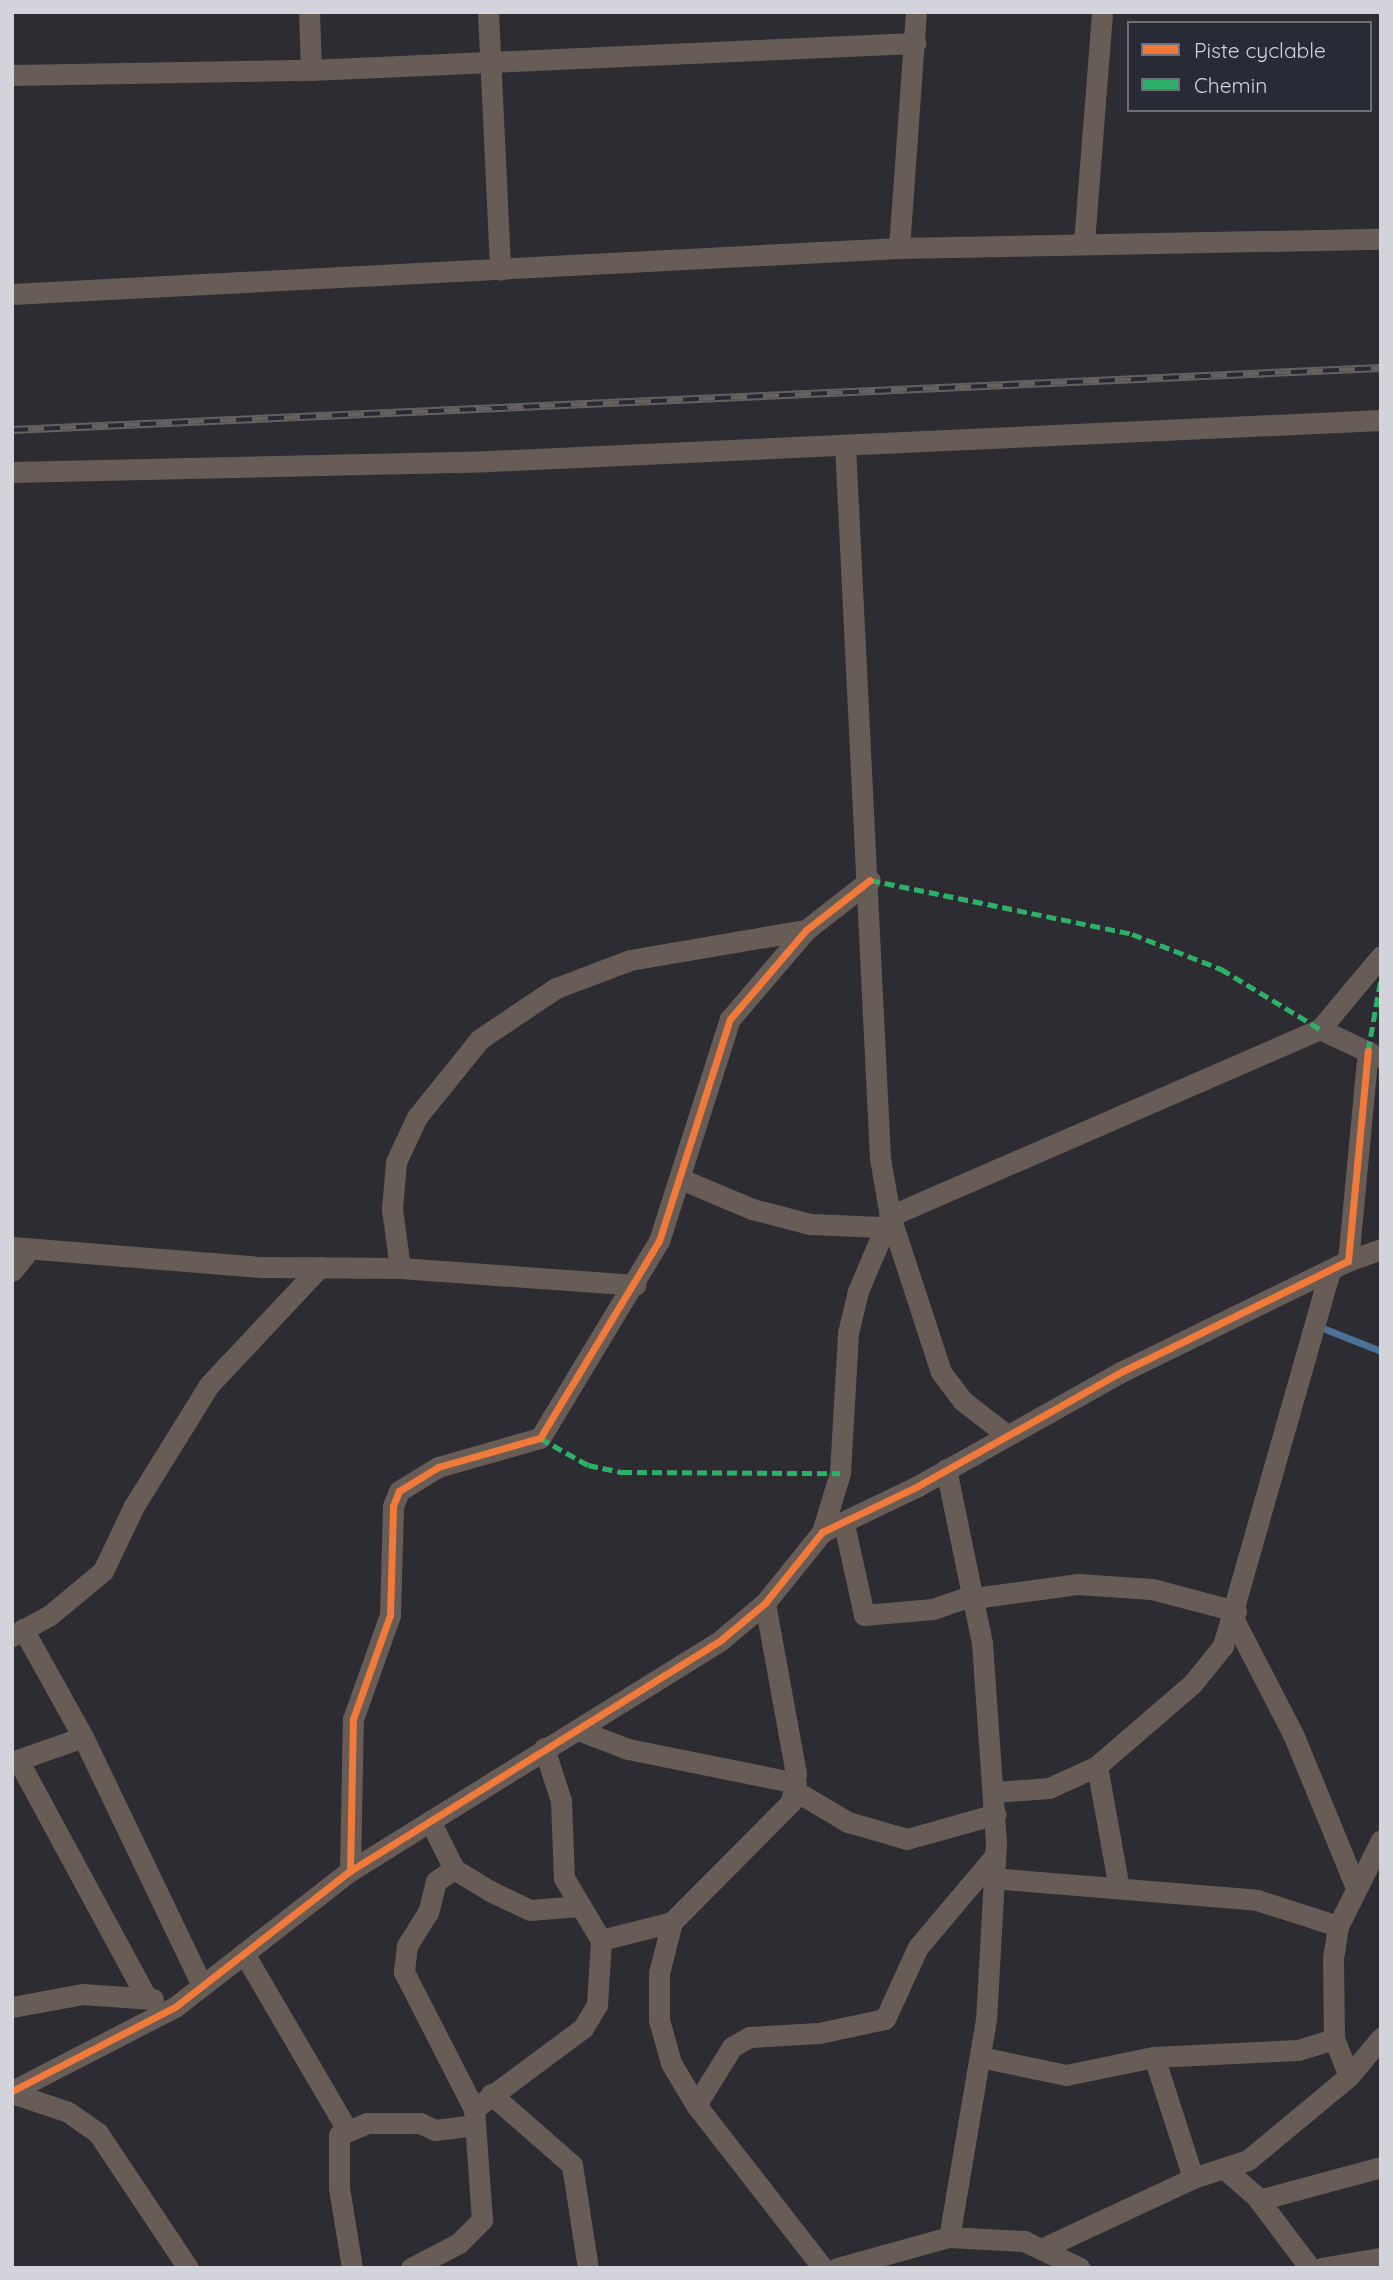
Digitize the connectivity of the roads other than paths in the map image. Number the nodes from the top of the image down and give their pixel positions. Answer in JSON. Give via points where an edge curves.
{"nodes":[{"id":1,"x":309,"y":12,"type":"edge"},
{"id":2,"x":488,"y":12,"type":"edge"},
{"id":3,"x":916,"y":12,"type":"edge"},
{"id":4,"x":1102,"y":12,"type":"edge"},
{"id":5,"x":915,"y":43,"type":"junction"},
{"id":6,"x":490,"y":62,"type":"junction"},
{"id":7,"x":311,"y":69,"type":"junction"},
{"id":8,"x":12,"y":75,"type":"edge"},
{"id":9,"x":1381,"y":239,"type":"edge"},
{"id":10,"x":1084,"y":242,"type":"junction"},
{"id":11,"x":899,"y":248,"type":"junction"},
{"id":12,"x":500,"y":270,"type":"junction"},
{"id":13,"x":12,"y":294,"type":"edge"},
{"id":14,"x":1381,"y":420,"type":"edge"},
{"id":15,"x":845,"y":445,"type":"junction"},
{"id":16,"x":12,"y":471,"type":"edge"},
{"id":17,"x":870,"y":880,"type":"junction"},
{"id":18,"x":806,"y":930,"type":"junction"},
{"id":19,"x":1381,"y":956,"type":"edge"},
{"id":20,"x":1320,"y":1029,"type":"junction"},
{"id":21,"x":1374,"y":1055,"type":"edge"},
{"id":22,"x":681,"y":1179,"type":"junction"},
{"id":23,"x":886,"y":1221,"type":"junction"},
{"id":24,"x":21,"y":1248,"type":"edge"},
{"id":25,"x":1381,"y":1249,"type":"edge"},
{"id":26,"x":1339,"y":1266,"type":"junction"},
{"id":27,"x":320,"y":1268,"type":"junction"},
{"id":28,"x":400,"y":1268,"type":"junction"},
{"id":29,"x":12,"y":1271,"type":"edge"},
{"id":30,"x":635,"y":1285,"type":"junction"},
{"id":31,"x":1007,"y":1435,"type":"junction"},
{"id":32,"x":946,"y":1469,"type":"junction"},
{"id":33,"x":844,"y":1524,"type":"junction"},
{"id":34,"x":822,"y":1532,"type":"junction"},
{"id":35,"x":973,"y":1597,"type":"junction"},
{"id":36,"x":765,"y":1603,"type":"junction"},
{"id":37,"x":1235,"y":1615,"type":"junction"},
{"id":38,"x":18,"y":1633,"type":"edge"},
{"id":39,"x":578,"y":1730,"type":"junction"},
{"id":40,"x":83,"y":1737,"type":"junction"},
{"id":41,"x":544,"y":1748,"type":"junction"},
{"id":42,"x":15,"y":1761,"type":"edge"},
{"id":43,"x":1097,"y":1766,"type":"junction"},
{"id":44,"x":795,"y":1786,"type":"junction"},
{"id":45,"x":994,"y":1792,"type":"junction"},
{"id":46,"x":996,"y":1814,"type":"junction"},
{"id":47,"x":430,"y":1821,"type":"junction"},
{"id":48,"x":1381,"y":1840,"type":"edge"},
{"id":49,"x":995,"y":1856,"type":"junction"},
{"id":50,"x":454,"y":1869,"type":"junction"},
{"id":51,"x":350,"y":1871,"type":"junction"},
{"id":52,"x":992,"y":1878,"type":"junction"},
{"id":53,"x":1355,"y":1885,"type":"junction"},
{"id":54,"x":1119,"y":1888,"type":"junction"},
{"id":55,"x":579,"y":1906,"type":"junction"},
{"id":56,"x":672,"y":1922,"type":"junction"},
{"id":57,"x":1338,"y":1926,"type":"junction"},
{"id":58,"x":601,"y":1940,"type":"junction"},
{"id":59,"x":245,"y":1955,"type":"junction"},
{"id":60,"x":202,"y":1985,"type":"junction"},
{"id":61,"x":145,"y":1996,"type":"junction"},
{"id":62,"x":12,"y":2007,"type":"edge"},
{"id":63,"x":175,"y":2007,"type":"junction"},
{"id":64,"x":1381,"y":2038,"type":"edge"},
{"id":65,"x":1334,"y":2039,"type":"junction"},
{"id":66,"x":980,"y":2057,"type":"junction"},
{"id":67,"x":1154,"y":2057,"type":"junction"},
{"id":68,"x":1349,"y":2076,"type":"junction"},
{"id":69,"x":12,"y":2092,"type":"edge"},
{"id":70,"x":491,"y":2094,"type":"junction"},
{"id":71,"x":696,"y":2105,"type":"junction"},
{"id":72,"x":474,"y":2117,"type":"junction"},
{"id":73,"x":346,"y":2128,"type":"junction"},
{"id":74,"x":1381,"y":2167,"type":"edge"},
{"id":75,"x":1227,"y":2171,"type":"junction"},
{"id":76,"x":1193,"y":2178,"type":"junction"},
{"id":77,"x":1259,"y":2200,"type":"junction"},
{"id":78,"x":949,"y":2237,"type":"junction"},
{"id":79,"x":1041,"y":2249,"type":"junction"},
{"id":80,"x":1381,"y":2258,"type":"edge"},
{"id":81,"x":188,"y":2268,"type":"edge"},
{"id":82,"x":352,"y":2268,"type":"edge"},
{"id":83,"x":411,"y":2268,"type":"edge"},
{"id":84,"x":588,"y":2268,"type":"edge"},
{"id":85,"x":823,"y":2268,"type":"edge"},
{"id":86,"x":837,"y":2268,"type":"edge"},
{"id":87,"x":1080,"y":2268,"type":"edge"},
{"id":88,"x":1310,"y":2268,"type":"edge"},
{"id":89,"x":1321,"y":2268,"type":"edge"}],
"edges":[{"from":1,"to":7,"type":"street"},
{"from":2,"to":6,"type":"street"},
{"from":3,"to":5,"type":"street"},
{"from":4,"to":10,"type":"street"},
{"from":5,"to":6,"type":"street"},
{"from":5,"to":11,"type":"street"},
{"from":6,"to":7,"type":"street"},
{"from":6,"to":12,"type":"street"},
{"from":7,"to":8,"type":"street"},
{"from":9,"to":10,"type":"street"},
{"from":10,"to":11,"type":"street"},
{"from":11,"to":12,"type":"street"},
{"from":12,"to":13,"type":"street"},
{"from":14,"to":15,"type":"street"},
{"from":15,"to":16,"type":"street","via":[[489,461]]},
{"from":15,"to":17,"type":"street","via":[[859,789]]},
{"from":17,"to":18,"type":"street"},
{"from":17,"to":23,"type":"street"},
{"from":18,"to":22,"type":"street","via":[[730,1019]]},
{"from":18,"to":28,"type":"street","via":[[630,960],[556,988],[480,1039],[416,1117],[396,1162],[392,1209]]},
{"from":19,"to":20,"type":"street"},
{"from":20,"to":21,"type":"street"},
{"from":20,"to":23,"type":"street"},
{"from":21,"to":26,"type":"street"},
{"from":22,"to":23,"type":"street","via":[[752,1209],[810,1224]]},
{"from":22,"to":30,"type":"street","via":[[659,1241]]},
{"from":23,"to":31,"type":"street","via":[[941,1371],[963,1401]]},
{"from":23,"to":34,"type":"street","via":[[848,1333],[840,1474]]},
{"from":24,"to":27,"type":"street"},
{"from":24,"to":29,"type":"street"},
{"from":25,"to":26,"type":"street"},
{"from":26,"to":31,"type":"street"},
{"from":26,"to":37,"type":"street"},
{"from":27,"to":28,"type":"street"},
{"from":27,"to":38,"type":"street","via":[[209,1385],[134,1506],[103,1571]]},
{"from":28,"to":30,"type":"street"},
{"from":30,"to":51,"type":"street","via":[[540,1438],[438,1467],[399,1491],[393,1506],[390,1615],[353,1719]]},
{"from":31,"to":32,"type":"street"},
{"from":32,"to":33,"type":"street"},
{"from":32,"to":35,"type":"street"},
{"from":33,"to":34,"type":"street"},
{"from":33,"to":35,"type":"street","via":[[864,1615],[933,1609]]},
{"from":34,"to":36,"type":"street"},
{"from":35,"to":37,"type":"street","via":[[1077,1584],[1152,1589]]},
{"from":35,"to":45,"type":"street"},
{"from":36,"to":39,"type":"street","via":[[722,1639]]},
{"from":36,"to":44,"type":"street"},
{"from":37,"to":43,"type":"street","via":[[1223,1646],[1193,1683]]},
{"from":37,"to":53,"type":"street","via":[[1293,1734]]},
{"from":38,"to":40,"type":"street"},
{"from":39,"to":41,"type":"street"},
{"from":39,"to":44,"type":"street","via":[[628,1749]]},
{"from":40,"to":42,"type":"street"},
{"from":40,"to":60,"type":"street"},
{"from":41,"to":47,"type":"street"},
{"from":41,"to":55,"type":"street","via":[[561,1801],[564,1878]]},
{"from":42,"to":61,"type":"street"},
{"from":43,"to":45,"type":"street","via":[[1049,1788]]},
{"from":43,"to":54,"type":"street"},
{"from":44,"to":46,"type":"street","via":[[848,1822],[907,1839]]},
{"from":44,"to":56,"type":"street","via":[[776,1822]]},
{"from":45,"to":46,"type":"street"},
{"from":46,"to":49,"type":"street"},
{"from":47,"to":50,"type":"street"},
{"from":47,"to":51,"type":"street"},
{"from":48,"to":53,"type":"street"},
{"from":49,"to":52,"type":"street"},
{"from":49,"to":71,"type":"street","via":[[918,1947],[885,2019],[819,2033],[749,2037],[732,2047]]},
{"from":50,"to":55,"type":"street","via":[[530,1910],[550,1913]]},
{"from":50,"to":72,"type":"street","via":[[436,1881],[428,1912],[407,1946],[404,1972]]},
{"from":51,"to":59,"type":"street"},
{"from":52,"to":54,"type":"street"},
{"from":52,"to":66,"type":"street"},
{"from":53,"to":57,"type":"street"},
{"from":54,"to":57,"type":"street","via":[[1257,1900]]},
{"from":55,"to":58,"type":"street"},
{"from":56,"to":58,"type":"street"},
{"from":56,"to":71,"type":"street","via":[[659,1973],[659,2020],[671,2063]]},
{"from":57,"to":65,"type":"street"},
{"from":58,"to":70,"type":"street","via":[[597,2005],[583,2028]]},
{"from":59,"to":60,"type":"street"},
{"from":59,"to":73,"type":"street"},
{"from":60,"to":63,"type":"street"},
{"from":61,"to":62,"type":"street","via":[[82,1994]]},
{"from":61,"to":63,"type":"street"},
{"from":63,"to":69,"type":"street"},
{"from":64,"to":68,"type":"street"},
{"from":65,"to":67,"type":"street","via":[[1298,2050]]},
{"from":65,"to":68,"type":"street"},
{"from":66,"to":67,"type":"street","via":[[1066,2075]]},
{"from":66,"to":78,"type":"street"},
{"from":67,"to":76,"type":"street"},
{"from":68,"to":75,"type":"street","via":[[1248,2160]]},
{"from":69,"to":81,"type":"street","via":[[68,2112],[98,2133]]},
{"from":70,"to":72,"type":"street"},
{"from":70,"to":84,"type":"street","via":[[572,2165]]},
{"from":71,"to":85,"type":"street"},
{"from":72,"to":73,"type":"street"},
{"from":72,"to":83,"type":"street","via":[[482,2220],[459,2243]]},
{"from":73,"to":82,"type":"street","via":[[336,2143]]},
{"from":74,"to":77,"type":"street"},
{"from":75,"to":76,"type":"street"},
{"from":75,"to":77,"type":"street"},
{"from":76,"to":79,"type":"street"},
{"from":77,"to":88,"type":"street"},
{"from":78,"to":79,"type":"street","via":[[1024,2241]]},
{"from":78,"to":86,"type":"street"},
{"from":79,"to":87,"type":"street"},
{"from":80,"to":89,"type":"street"}]}
